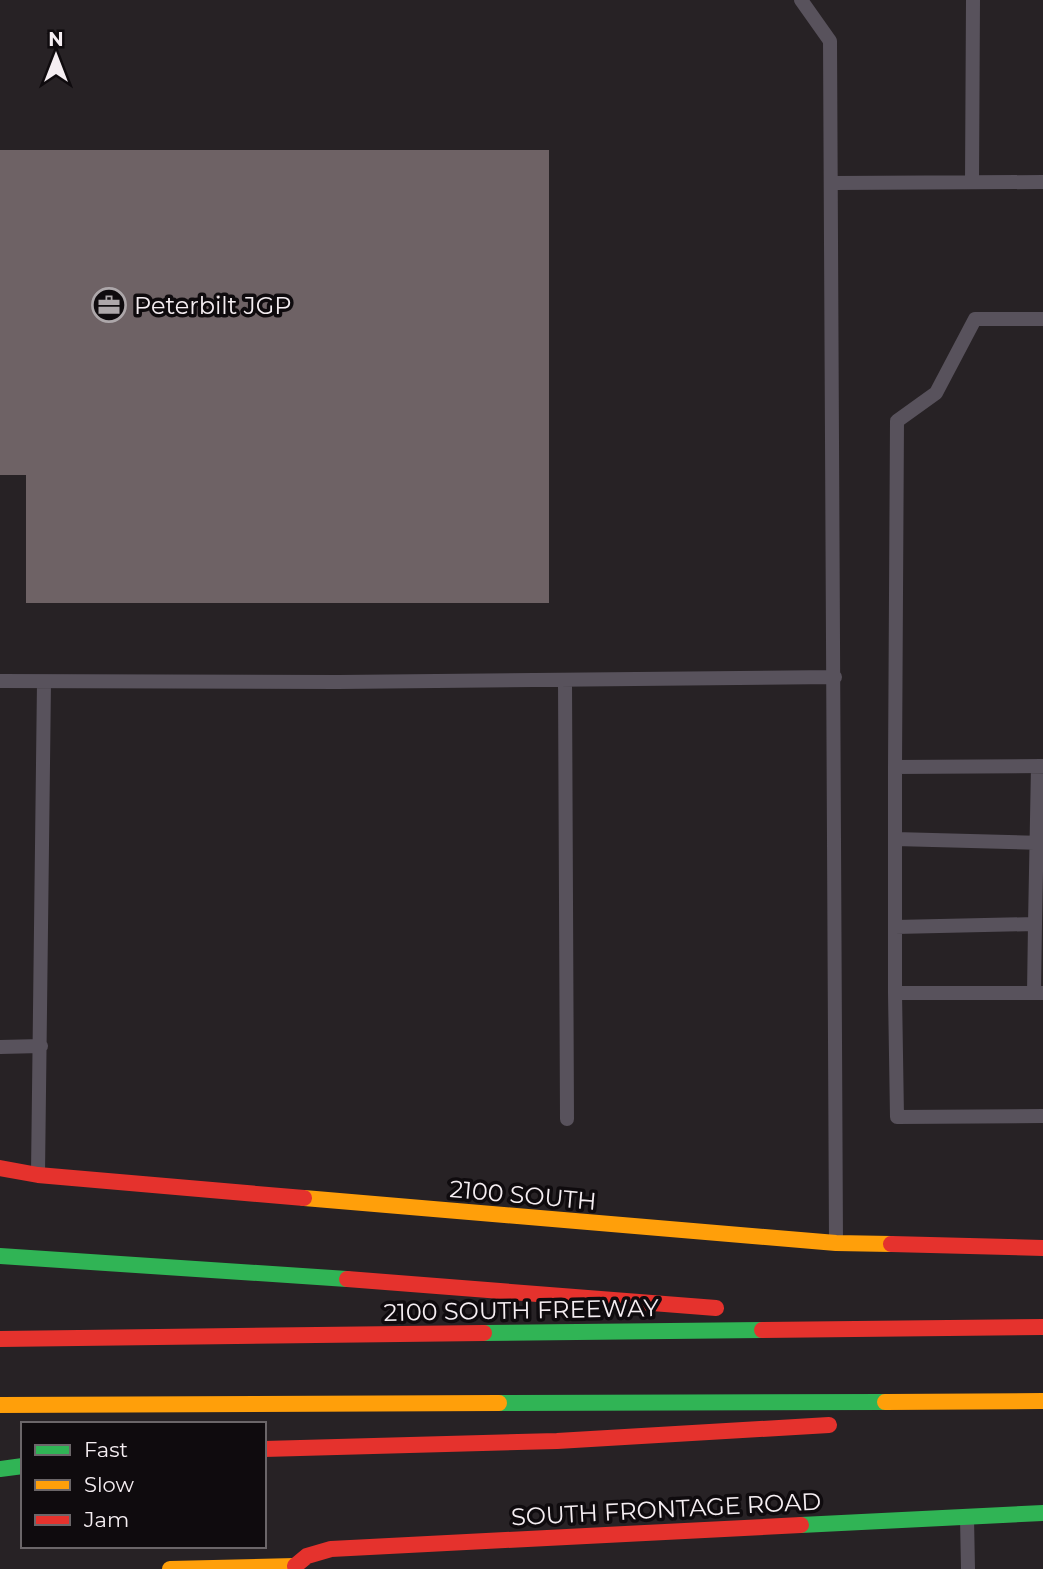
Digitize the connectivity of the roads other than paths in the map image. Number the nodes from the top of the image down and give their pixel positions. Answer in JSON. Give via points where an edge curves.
{"nodes":[{"id":1,"x":801,"y":0,"type":"edge"},
{"id":2,"x":972,"y":0,"type":"edge"},
{"id":3,"x":972,"y":182,"type":"junction"},
{"id":4,"x":1043,"y":182,"type":"edge"},
{"id":5,"x":833,"y":183,"type":"junction"},
{"id":6,"x":1043,"y":319,"type":"edge"},
{"id":7,"x":835,"y":677,"type":"junction"},
{"id":8,"x":0,"y":681,"type":"edge"},
{"id":9,"x":565,"y":681,"type":"junction"},
{"id":10,"x":44,"y":682,"type":"junction"},
{"id":11,"x":1040,"y":766,"type":"edge"},
{"id":12,"x":895,"y":767,"type":"junction"},
{"id":13,"x":895,"y":839,"type":"junction"},
{"id":14,"x":1039,"y":843,"type":"edge"},
{"id":15,"x":1035,"y":924,"type":"junction"},
{"id":16,"x":895,"y":928,"type":"junction"},
{"id":17,"x":895,"y":993,"type":"junction"},
{"id":18,"x":1039,"y":993,"type":"edge"},
{"id":19,"x":41,"y":1046,"type":"junction"},
{"id":20,"x":0,"y":1047,"type":"edge"},
{"id":21,"x":1043,"y":1116,"type":"edge"},
{"id":22,"x":567,"y":1119,"type":"dead end"},
{"id":23,"x":0,"y":1168,"type":"edge"},
{"id":24,"x":38,"y":1175,"type":"junction"},
{"id":25,"x":836,"y":1243,"type":"junction"},
{"id":26,"x":1043,"y":1248,"type":"edge"},
{"id":27,"x":0,"y":1256,"type":"edge"},
{"id":28,"x":727,"y":1308,"type":"dead end"},
{"id":29,"x":795,"y":1313,"type":"dead end"},
{"id":30,"x":976,"y":1327,"type":"junction"},
{"id":31,"x":1043,"y":1327,"type":"edge"},
{"id":32,"x":0,"y":1339,"type":"edge"},
{"id":33,"x":965,"y":1401,"type":"junction"},
{"id":34,"x":1043,"y":1401,"type":"edge"},
{"id":35,"x":0,"y":1405,"type":"edge"},
{"id":36,"x":892,"y":1419,"type":"dead end"},
{"id":37,"x":839,"y":1424,"type":"dead end"},
{"id":38,"x":266,"y":1449,"type":"edge"},
{"id":39,"x":21,"y":1466,"type":"edge"},
{"id":40,"x":0,"y":1469,"type":"edge"},
{"id":41,"x":1043,"y":1513,"type":"edge"},
{"id":42,"x":967,"y":1517,"type":"junction"},
{"id":43,"x":295,"y":1568,"type":"edge"},
{"id":44,"x":170,"y":1569,"type":"edge"},
{"id":45,"x":968,"y":1569,"type":"edge"}],
"edges":[{"from":1,"to":5,"type":"lane","via":[[830,41]]},
{"from":2,"to":3,"type":"lane"},
{"from":3,"to":4,"type":"lane"},
{"from":3,"to":5,"type":"lane"},
{"from":5,"to":7,"type":"lane"},
{"from":6,"to":12,"type":"lane","via":[[975,319],[936,393],[897,421]]},
{"from":7,"to":9,"type":"lane"},
{"from":7,"to":25,"type":"lane"},
{"from":8,"to":10,"type":"lane"},
{"from":9,"to":10,"type":"lane"},
{"from":9,"to":22,"type":"lane"},
{"from":10,"to":19,"type":"lane"},
{"from":11,"to":12,"type":"lane"},
{"from":11,"to":14,"type":"lane"},
{"from":12,"to":13,"type":"lane"},
{"from":13,"to":14,"type":"lane"},
{"from":13,"to":16,"type":"lane"},
{"from":14,"to":15,"type":"lane"},
{"from":15,"to":16,"type":"lane"},
{"from":15,"to":18,"type":"lane"},
{"from":16,"to":17,"type":"lane"},
{"from":17,"to":18,"type":"lane"},
{"from":17,"to":21,"type":"lane","via":[[897,1117]]},
{"from":19,"to":20,"type":"lane"},
{"from":19,"to":24,"type":"lane"},
{"from":23,"to":24,"type":"main road","name":"2100 SOUTH"},
{"from":24,"to":25,"type":"main road","name":"2100 SOUTH"},
{"from":25,"to":26,"type":"main road","name":"2100 SOUTH"},
{"from":27,"to":28,"type":"main road"},
{"from":29,"to":30,"type":"main road"},
{"from":30,"to":31,"type":"main road","name":"2100 SOUTH FREEWAY"},
{"from":30,"to":32,"type":"main road","name":"2100 SOUTH FREEWAY"},
{"from":33,"to":34,"type":"main road"},
{"from":33,"to":35,"type":"main road"},
{"from":33,"to":36,"type":"main road"},
{"from":37,"to":38,"type":"main road","via":[[557,1441]]},
{"from":39,"to":40,"type":"main road"},
{"from":41,"to":42,"type":"main road","name":"SOUTH FRONTAGE ROAD"},
{"from":42,"to":43,"type":"main road","name":"SOUTH FRONTAGE ROAD","via":[[331,1549],[307,1556]]},
{"from":42,"to":45,"type":"lane"},
{"from":43,"to":44,"type":"main road"}]}
